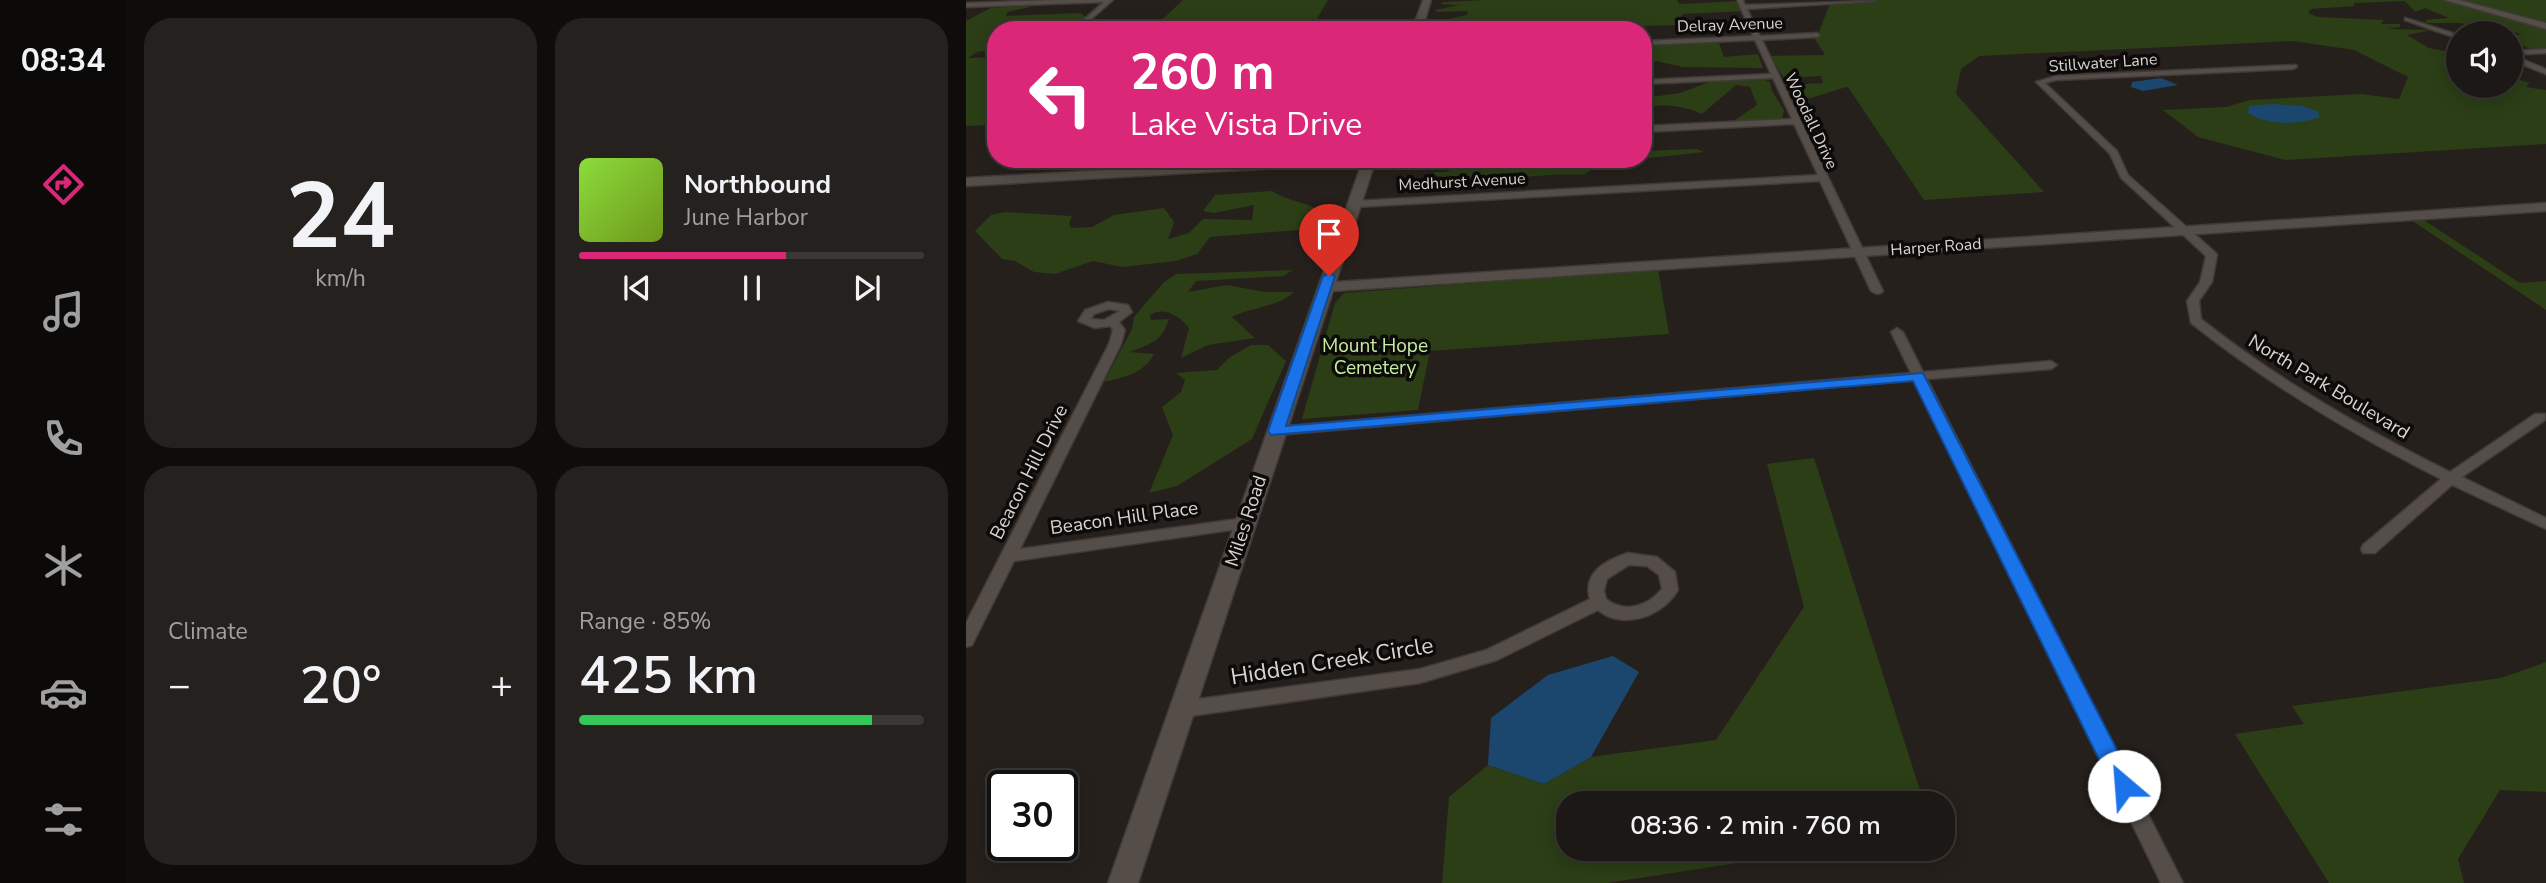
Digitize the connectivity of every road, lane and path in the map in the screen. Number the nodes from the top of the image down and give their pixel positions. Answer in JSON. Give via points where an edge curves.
{"nodes":[{"id":1,"x":1110,"y":0,"type":"edge"},
{"id":2,"x":1427,"y":0,"type":"edge"},
{"id":3,"x":2449,"y":0,"type":"edge"},
{"id":4,"x":1872,"y":1,"type":"edge"},
{"id":5,"x":1742,"y":3,"type":"edge"},
{"id":6,"x":966,"y":5,"type":"edge"},
{"id":7,"x":2407,"y":19,"type":"dead end"},
{"id":8,"x":1086,"y":21,"type":"edge"},
{"id":9,"x":1420,"y":21,"type":"edge"},
{"id":10,"x":2546,"y":26,"type":"edge"},
{"id":11,"x":2446,"y":32,"type":"edge"},
{"id":12,"x":1817,"y":35,"type":"dead end"},
{"id":13,"x":1758,"y":38,"type":"junction"},
{"id":14,"x":1652,"y":43,"type":"edge"},
{"id":15,"x":2546,"y":51,"type":"edge"},
{"id":16,"x":2523,"y":54,"type":"edge"},
{"id":17,"x":2523,"y":61,"type":"edge"},
{"id":18,"x":2293,"y":67,"type":"dead end"},
{"id":19,"x":2546,"y":72,"type":"edge"},
{"id":20,"x":1774,"y":76,"type":"junction"},
{"id":21,"x":1652,"y":82,"type":"edge"},
{"id":22,"x":1796,"y":121,"type":"junction"},
{"id":23,"x":1652,"y":129,"type":"edge"},
{"id":24,"x":1211,"y":168,"type":"edge"},
{"id":25,"x":1366,"y":168,"type":"edge"},
{"id":26,"x":1822,"y":178,"type":"junction"},
{"id":27,"x":966,"y":182,"type":"edge"},
{"id":28,"x":1356,"y":204,"type":"junction"},
{"id":29,"x":2546,"y":207,"type":"edge"},
{"id":30,"x":2184,"y":231,"type":"junction"},
{"id":31,"x":1859,"y":253,"type":"junction"},
{"id":32,"x":1326,"y":287,"type":"junction"},
{"id":33,"x":1877,"y":291,"type":"dead end"},
{"id":34,"x":1112,"y":321,"type":"dead end"},
{"id":35,"x":1897,"y":332,"type":"dead end"},
{"id":36,"x":2051,"y":365,"type":"dead end"},
{"id":37,"x":1918,"y":376,"type":"junction"},
{"id":38,"x":2540,"y":416,"type":"dead end"},
{"id":39,"x":1276,"y":431,"type":"junction"},
{"id":40,"x":2451,"y":478,"type":"junction"},
{"id":41,"x":1245,"y":523,"type":"junction"},
{"id":42,"x":2546,"y":524,"type":"edge"},
{"id":43,"x":2369,"y":549,"type":"dead end"},
{"id":44,"x":1008,"y":556,"type":"junction"},
{"id":45,"x":1599,"y":601,"type":"dead end"},
{"id":46,"x":966,"y":640,"type":"edge"},
{"id":47,"x":1184,"y":709,"type":"junction"},
{"id":48,"x":1124,"y":883,"type":"edge"},
{"id":49,"x":2172,"y":883,"type":"edge"}],
"edges":[{"from":1,"to":6,"type":"street"},
{"from":1,"to":8,"type":"street"},
{"from":2,"to":9,"type":"street"},
{"from":3,"to":10,"type":"street"},
{"from":4,"to":5,"type":"street"},
{"from":5,"to":13,"type":"street","name":"Woodall Drive"},
{"from":7,"to":11,"type":"street"},
{"from":12,"to":13,"type":"street","name":"Delray Avenue"},
{"from":13,"to":14,"type":"street","name":"Delray Avenue"},
{"from":13,"to":20,"type":"street","name":"Woodall Drive"},
{"from":15,"to":16,"type":"street"},
{"from":17,"to":19,"type":"street"},
{"from":18,"to":30,"type":"street","name":"Stillwater Lane","via":[[2040,82],[2113,153],[2124,176]]},
{"from":20,"to":21,"type":"street"},
{"from":20,"to":22,"type":"street","name":"Woodall Drive"},
{"from":22,"to":23,"type":"street"},
{"from":22,"to":26,"type":"street","name":"Woodall Drive"},
{"from":24,"to":27,"type":"street"},
{"from":25,"to":28,"type":"street","name":"Miles Road"},
{"from":26,"to":28,"type":"street","name":"Medhurst Avenue"},
{"from":26,"to":31,"type":"street","name":"Woodall Drive"},
{"from":28,"to":32,"type":"street","name":"Miles Road"},
{"from":29,"to":30,"type":"street","name":"Harper Road"},
{"from":30,"to":31,"type":"street","name":"Harper Road"},
{"from":30,"to":40,"type":"street","name":"North Park Boulevard","via":[[2212,255],[2207,282],[2193,302],[2195,320],[2237,356],[2293,391]]},
{"from":31,"to":32,"type":"street","name":"Harper Road"},
{"from":31,"to":33,"type":"street","name":"Woodall Drive"},
{"from":32,"to":39,"type":"street","name":"Miles Road"},
{"from":34,"to":44,"type":"street","name":"Beacon Hill Drive","via":[[1119,330],[1115,344]]},
{"from":35,"to":37,"type":"street"},
{"from":36,"to":37,"type":"street"},
{"from":37,"to":39,"type":"street"},
{"from":37,"to":49,"type":"street"},
{"from":38,"to":40,"type":"street"},
{"from":39,"to":41,"type":"street","name":"Miles Road"},
{"from":40,"to":42,"type":"street","name":"North Park Boulevard"},
{"from":40,"to":43,"type":"street"},
{"from":41,"to":44,"type":"street","name":"Beacon Hill Place"},
{"from":41,"to":47,"type":"street","name":"Miles Road"},
{"from":44,"to":46,"type":"street","name":"Beacon Hill Drive"},
{"from":45,"to":47,"type":"street","name":"Hidden Creek Circle","via":[[1491,655],[1420,676]]},
{"from":47,"to":48,"type":"street","name":"Miles Road"}]}
